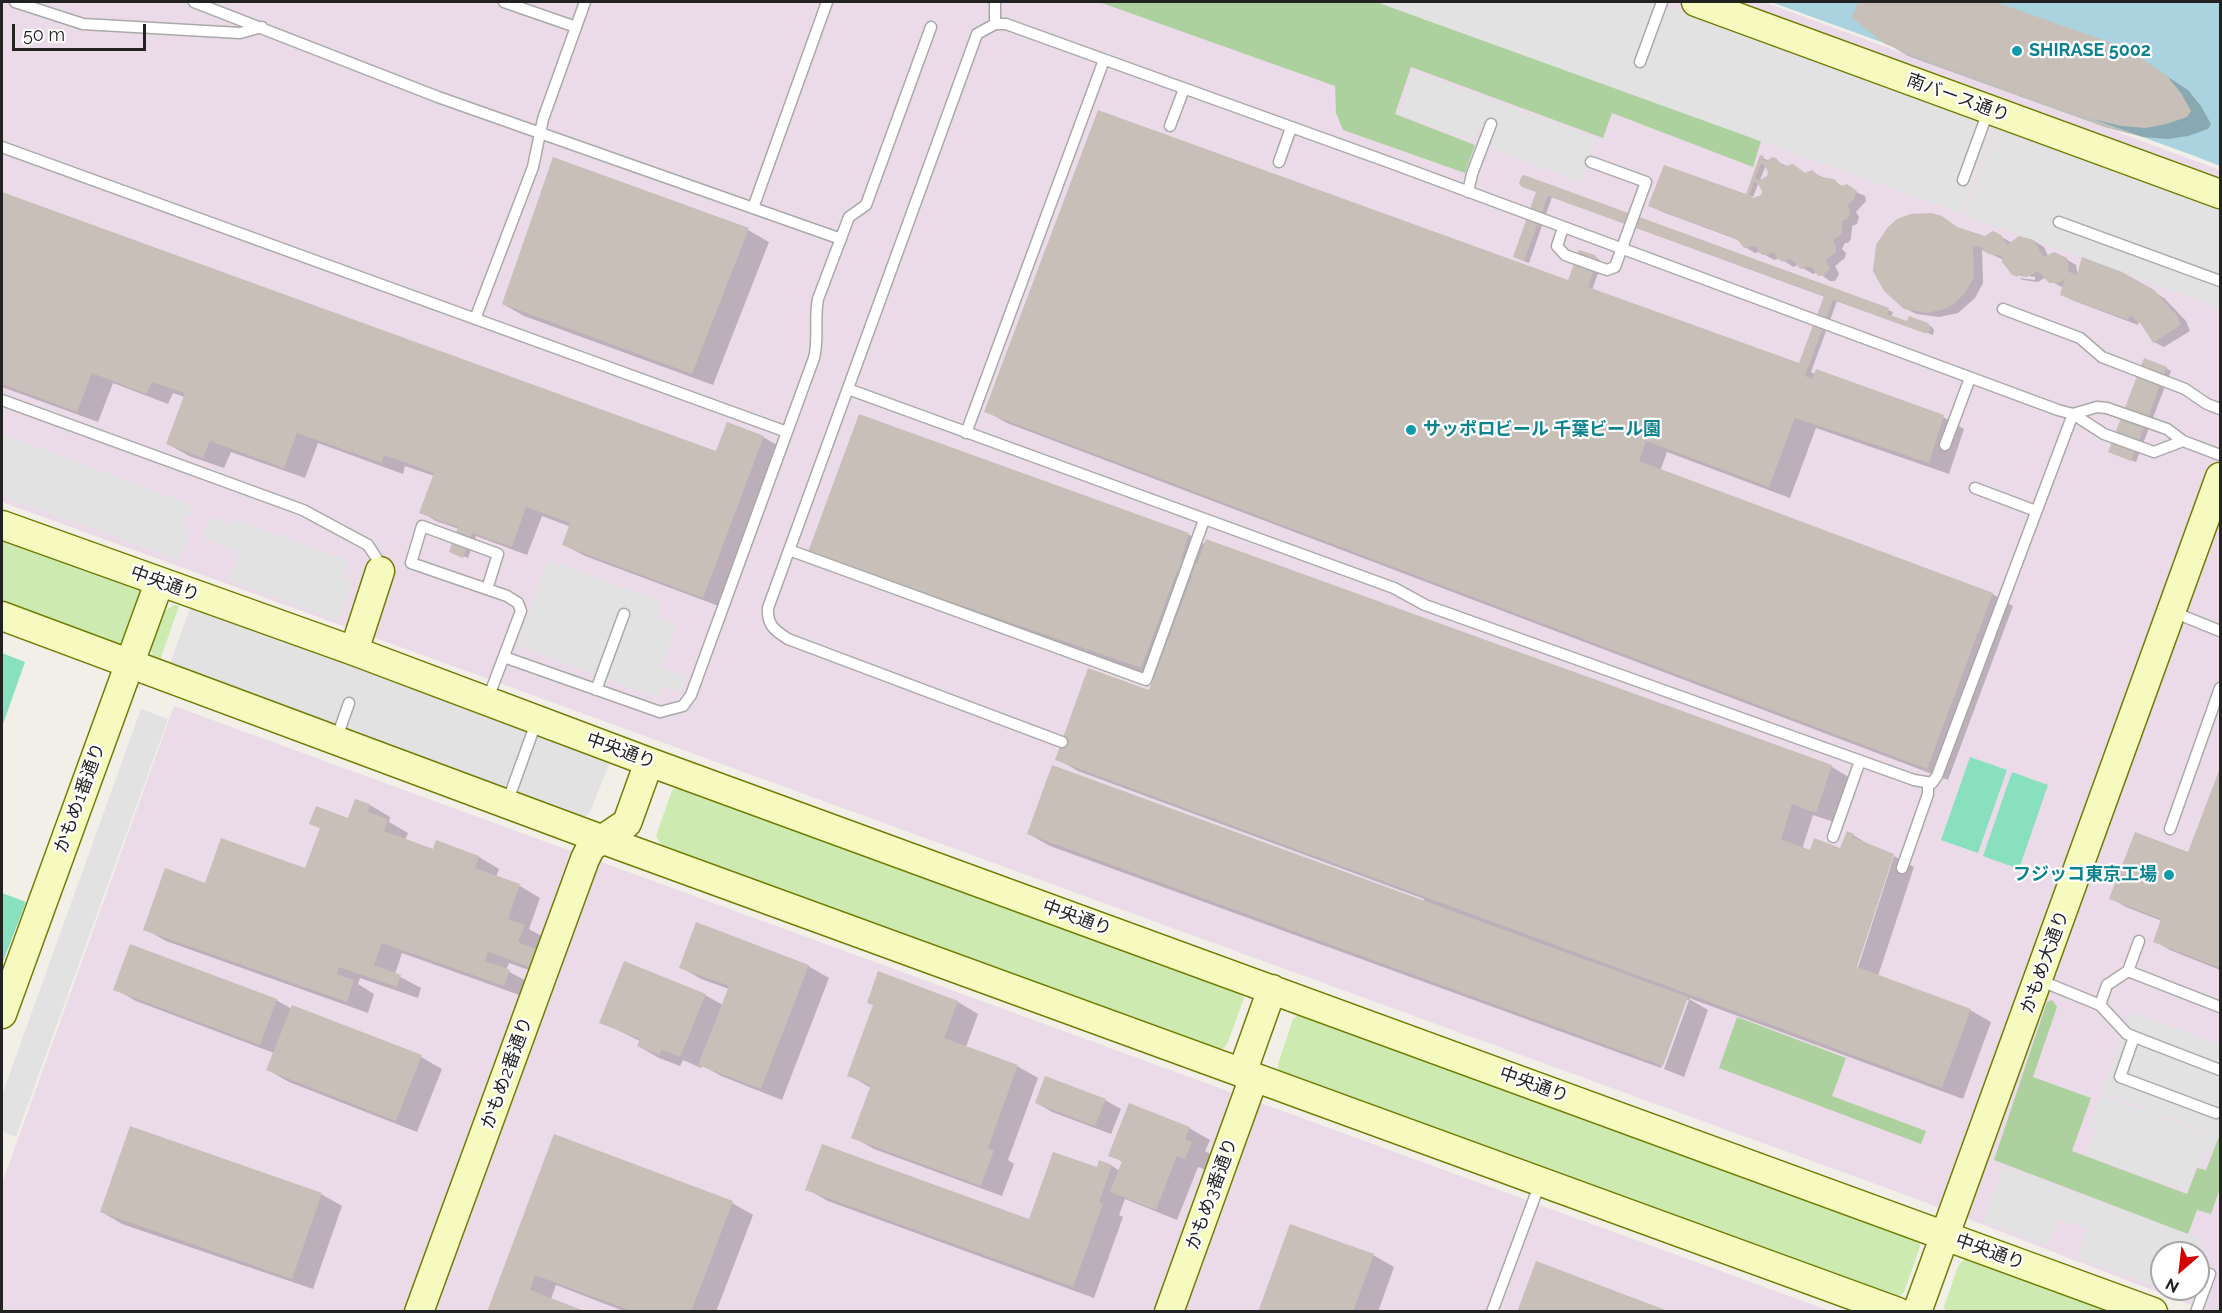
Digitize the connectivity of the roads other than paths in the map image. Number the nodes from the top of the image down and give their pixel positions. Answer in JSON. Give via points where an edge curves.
{"nodes":[{"id":1,"x":15,"y":2,"type":"edge"},
{"id":2,"x":195,"y":2,"type":"edge"},
{"id":3,"x":504,"y":2,"type":"edge"},
{"id":4,"x":585,"y":2,"type":"edge"},
{"id":5,"x":827,"y":2,"type":"edge"},
{"id":6,"x":995,"y":2,"type":"edge"},
{"id":7,"x":1662,"y":2,"type":"edge"},
{"id":8,"x":1696,"y":2,"type":"edge"},
{"id":9,"x":994,"y":24,"type":"junction"},
{"id":10,"x":262,"y":27,"type":"junction"},
{"id":11,"x":576,"y":27,"type":"junction"},
{"id":12,"x":931,"y":27,"type":"dead end"},
{"id":13,"x":1104,"y":60,"type":"junction"},
{"id":14,"x":1640,"y":62,"type":"dead end"},
{"id":15,"x":1184,"y":89,"type":"junction"},
{"id":16,"x":1989,"y":109,"type":"junction"},
{"id":17,"x":1491,"y":124,"type":"dead end"},
{"id":18,"x":1170,"y":126,"type":"dead end"},
{"id":19,"x":1291,"y":128,"type":"junction"},
{"id":20,"x":539,"y":132,"type":"junction"},
{"id":21,"x":2,"y":147,"type":"edge"},
{"id":22,"x":1279,"y":162,"type":"dead end"},
{"id":23,"x":1591,"y":162,"type":"dead end"},
{"id":24,"x":1963,"y":180,"type":"dead end"},
{"id":25,"x":1468,"y":192,"type":"junction"},
{"id":26,"x":2220,"y":194,"type":"edge"},
{"id":27,"x":753,"y":208,"type":"junction"},
{"id":28,"x":2059,"y":222,"type":"dead end"},
{"id":29,"x":1563,"y":228,"type":"junction"},
{"id":30,"x":841,"y":239,"type":"junction"},
{"id":31,"x":1621,"y":249,"type":"junction"},
{"id":32,"x":2220,"y":281,"type":"edge"},
{"id":33,"x":2003,"y":309,"type":"dead end"},
{"id":34,"x":475,"y":319,"type":"junction"},
{"id":35,"x":1970,"y":378,"type":"junction"},
{"id":36,"x":848,"y":389,"type":"junction"},
{"id":37,"x":2,"y":400,"type":"edge"},
{"id":38,"x":2220,"y":410,"type":"edge"},
{"id":39,"x":2073,"y":414,"type":"junction"},
{"id":40,"x":787,"y":432,"type":"junction"},
{"id":41,"x":966,"y":433,"type":"junction"},
{"id":42,"x":2183,"y":441,"type":"junction"},
{"id":43,"x":1945,"y":446,"type":"dead end"},
{"id":44,"x":2220,"y":455,"type":"edge"},
{"id":45,"x":2220,"y":477,"type":"edge"},
{"id":46,"x":1975,"y":488,"type":"dead end"},
{"id":47,"x":2036,"y":511,"type":"junction"},
{"id":48,"x":1204,"y":520,"type":"junction"},
{"id":49,"x":2,"y":525,"type":"edge"},
{"id":50,"x":789,"y":550,"type":"junction"},
{"id":51,"x":380,"y":572,"type":"joint"},
{"id":52,"x":159,"y":583,"type":"junction"},
{"id":53,"x":486,"y":589,"type":"junction"},
{"id":54,"x":2172,"y":612,"type":"junction"},
{"id":55,"x":624,"y":614,"type":"dead end"},
{"id":56,"x":2,"y":616,"type":"edge"},
{"id":57,"x":2220,"y":631,"type":"edge"},
{"id":58,"x":354,"y":651,"type":"junction"},
{"id":59,"x":504,"y":657,"type":"junction"},
{"id":60,"x":130,"y":664,"type":"junction"},
{"id":61,"x":2220,"y":688,"type":"edge"},
{"id":62,"x":596,"y":690,"type":"junction"},
{"id":63,"x":487,"y":701,"type":"junction"},
{"id":64,"x":349,"y":704,"type":"dead end"},
{"id":65,"x":537,"y":720,"type":"junction"},
{"id":66,"x":336,"y":740,"type":"junction"},
{"id":67,"x":1062,"y":742,"type":"dead end"},
{"id":68,"x":1860,"y":761,"type":"junction"},
{"id":69,"x":649,"y":762,"type":"junction"},
{"id":70,"x":1928,"y":783,"type":"junction"},
{"id":71,"x":507,"y":804,"type":"junction"},
{"id":72,"x":2170,"y":829,"type":"dead end"},
{"id":73,"x":1833,"y":837,"type":"dead end"},
{"id":74,"x":602,"y":838,"type":"junction"},
{"id":75,"x":1902,"y":868,"type":"dead end"},
{"id":76,"x":2139,"y":941,"type":"dead end"},
{"id":77,"x":2128,"y":971,"type":"junction"},
{"id":78,"x":2038,"y":980,"type":"junction"},
{"id":79,"x":1272,"y":989,"type":"junction"},
{"id":80,"x":2100,"y":1005,"type":"junction"},
{"id":81,"x":2220,"y":1007,"type":"edge"},
{"id":82,"x":2,"y":1014,"type":"edge"},
{"id":83,"x":2134,"y":1037,"type":"junction"},
{"id":84,"x":2220,"y":1070,"type":"edge"},
{"id":85,"x":1248,"y":1075,"type":"junction"},
{"id":86,"x":2216,"y":1113,"type":"dead end"},
{"id":87,"x":1541,"y":1182,"type":"junction"},
{"id":88,"x":1946,"y":1235,"type":"junction"},
{"id":89,"x":2211,"y":1274,"type":"dead end"},
{"id":90,"x":419,"y":1311,"type":"edge"},
{"id":91,"x":1169,"y":1311,"type":"edge"},
{"id":92,"x":1492,"y":1311,"type":"edge"},
{"id":93,"x":1898,"y":1311,"type":"edge"},
{"id":94,"x":1917,"y":1311,"type":"edge"},
{"id":95,"x":2153,"y":1311,"type":"edge"},
{"id":96,"x":2196,"y":1311,"type":"edge"}],
"edges":[{"from":1,"to":10,"type":"lane","via":[[83,24],[240,33]]},
{"from":2,"to":10,"type":"lane"},
{"from":3,"to":11,"type":"lane"},
{"from":4,"to":11,"type":"lane"},
{"from":5,"to":27,"type":"lane"},
{"from":6,"to":9,"type":"lane"},
{"from":7,"to":14,"type":"lane"},
{"from":8,"to":16,"type":"street","name":"南バース通り"},
{"from":9,"to":13,"type":"lane","via":[[1006,24]]},
{"from":9,"to":36,"type":"lane","via":[[977,34]]},
{"from":10,"to":20,"type":"lane","via":[[438,97]]},
{"from":11,"to":20,"type":"lane"},
{"from":12,"to":30,"type":"lane","via":[[866,205],[849,217]]},
{"from":13,"to":15,"type":"lane"},
{"from":13,"to":41,"type":"lane"},
{"from":15,"to":18,"type":"lane"},
{"from":15,"to":19,"type":"lane"},
{"from":16,"to":24,"type":"lane"},
{"from":16,"to":26,"type":"street","name":"南バース通り"},
{"from":17,"to":25,"type":"lane"},
{"from":19,"to":22,"type":"lane"},
{"from":19,"to":25,"type":"lane"},
{"from":20,"to":27,"type":"lane"},
{"from":20,"to":34,"type":"lane","via":[[533,167]]},
{"from":21,"to":34,"type":"lane"},
{"from":23,"to":31,"type":"lane","via":[[1646,182]]},
{"from":25,"to":29,"type":"lane"},
{"from":27,"to":30,"type":"lane"},
{"from":28,"to":32,"type":"lane"},
{"from":29,"to":31,"type":"lane"},
{"from":29,"to":31,"type":"lane","via":[[1557,246],[1565,255],[1595,267],[1615,267]]},
{"from":30,"to":40,"type":"lane","via":[[818,299],[817,349]]},
{"from":31,"to":35,"type":"lane"},
{"from":33,"to":38,"type":"lane","via":[[2080,338],[2102,357],[2185,389]]},
{"from":34,"to":40,"type":"lane"},
{"from":35,"to":39,"type":"lane"},
{"from":35,"to":43,"type":"lane"},
{"from":36,"to":41,"type":"lane"},
{"from":36,"to":50,"type":"lane"},
{"from":37,"to":51,"type":"lane","via":[[303,510],[368,545]]},
{"from":39,"to":42,"type":"lane","via":[[2108,408],[2167,429]]},
{"from":39,"to":42,"type":"lane","via":[[2104,434],[2154,452]]},
{"from":39,"to":47,"type":"lane"},
{"from":40,"to":62,"type":"lane","via":[[691,696],[683,706],[660,712]]},
{"from":41,"to":48,"type":"lane"},
{"from":42,"to":44,"type":"lane"},
{"from":45,"to":54,"type":"street","name":"かもめ大通り"},
{"from":46,"to":47,"type":"lane"},
{"from":47,"to":70,"type":"lane","via":[[1937,776]]},
{"from":48,"to":50,"type":"lane","via":[[1146,680]]},
{"from":48,"to":68,"type":"lane","via":[[1394,588],[1425,605]]},
{"from":49,"to":52,"type":"street","name":"中央通り"},
{"from":50,"to":67,"type":"lane","via":[[768,608],[773,630]]},
{"from":51,"to":58,"type":"street"},
{"from":52,"to":58,"type":"street","name":"中央通り"},
{"from":52,"to":60,"type":"street","name":"かもめ1番通り"},
{"from":53,"to":53,"type":"lane","via":[[411,563],[422,526],[498,554]]},
{"from":53,"to":59,"type":"lane","via":[[507,596],[520,606]]},
{"from":54,"to":57,"type":"lane"},
{"from":54,"to":78,"type":"street","name":"かもめ大通り"},
{"from":55,"to":62,"type":"lane"},
{"from":56,"to":60,"type":"street"},
{"from":58,"to":63,"type":"street","name":"中央通り"},
{"from":59,"to":62,"type":"lane"},
{"from":59,"to":63,"type":"lane"},
{"from":60,"to":66,"type":"street"},
{"from":60,"to":82,"type":"street","name":"かもめ1番通り"},
{"from":61,"to":72,"type":"lane"},
{"from":63,"to":65,"type":"street","name":"中央通り"},
{"from":64,"to":66,"type":"lane"},
{"from":65,"to":69,"type":"street","name":"中央通り"},
{"from":65,"to":71,"type":"lane"},
{"from":66,"to":71,"type":"street"},
{"from":68,"to":70,"type":"lane"},
{"from":68,"to":73,"type":"lane"},
{"from":69,"to":74,"type":"street","via":[[627,823]]},
{"from":69,"to":79,"type":"street","name":"中央通り"},
{"from":70,"to":75,"type":"lane","via":[[1928,794]]},
{"from":71,"to":74,"type":"street"},
{"from":74,"to":85,"type":"street"},
{"from":74,"to":90,"type":"street","name":"かもめ2番通り","via":[[585,859]]},
{"from":76,"to":77,"type":"lane"},
{"from":77,"to":80,"type":"lane","via":[[2107,985]]},
{"from":77,"to":81,"type":"lane"},
{"from":78,"to":80,"type":"lane"},
{"from":78,"to":88,"type":"street","name":"かもめ大通り"},
{"from":79,"to":85,"type":"street","name":"かもめ3番通り"},
{"from":79,"to":88,"type":"street","name":"中央通り"},
{"from":80,"to":83,"type":"lane"},
{"from":83,"to":84,"type":"lane"},
{"from":83,"to":86,"type":"lane","via":[[2120,1077]]},
{"from":85,"to":87,"type":"street"},
{"from":85,"to":91,"type":"street","name":"かもめ3番通り"},
{"from":87,"to":92,"type":"lane"},
{"from":87,"to":93,"type":"street"},
{"from":88,"to":94,"type":"street","name":"かもめ大通り"},
{"from":88,"to":95,"type":"street","name":"中央通り"},
{"from":89,"to":96,"type":"lane"}]}
